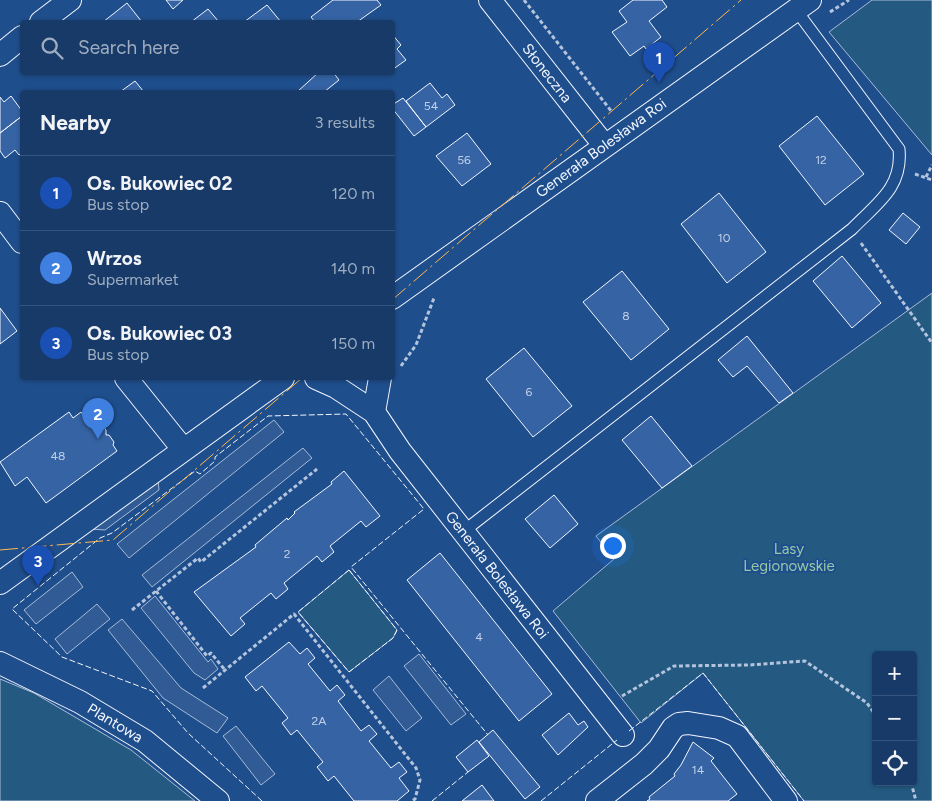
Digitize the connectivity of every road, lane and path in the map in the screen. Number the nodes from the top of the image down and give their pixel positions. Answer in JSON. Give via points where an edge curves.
{"nodes":[{"id":1,"x":70,"y":0,"type":"edge"},
{"id":2,"x":490,"y":0,"type":"edge"},
{"id":3,"x":524,"y":0,"type":"edge"},
{"id":4,"x":803,"y":5,"type":"edge"},
{"id":5,"x":44,"y":20,"type":"edge"},
{"id":6,"x":20,"y":39,"type":"edge"},
{"id":7,"x":0,"y":55,"type":"edge"},
{"id":8,"x":614,"y":114,"type":"dead end"},
{"id":9,"x":604,"y":145,"type":"junction"},
{"id":10,"x":932,"y":165,"type":"edge"},
{"id":11,"x":926,"y":177,"type":"dead end"},
{"id":12,"x":0,"y":213,"type":"edge"},
{"id":13,"x":852,"y":230,"type":"junction"},
{"id":14,"x":20,"y":239,"type":"edge"},
{"id":15,"x":395,"y":296,"type":"edge"},
{"id":16,"x":932,"y":343,"type":"edge"},
{"id":17,"x":128,"y":380,"type":"edge"},
{"id":18,"x":280,"y":380,"type":"edge"},
{"id":19,"x":320,"y":380,"type":"edge"},
{"id":20,"x":380,"y":380,"type":"edge"},
{"id":21,"x":374,"y":412,"type":"junction"},
{"id":22,"x":183,"y":449,"type":"junction"},
{"id":23,"x":317,"y":469,"type":"dead end"},
{"id":24,"x":464,"y":531,"type":"junction"},
{"id":25,"x":0,"y":583,"type":"edge"},
{"id":26,"x":156,"y":591,"type":"junction"},
{"id":27,"x":132,"y":610,"type":"dead end"},
{"id":28,"x":0,"y":663,"type":"edge"},
{"id":29,"x":225,"y":670,"type":"junction"},
{"id":30,"x":203,"y":688,"type":"dead end"},
{"id":31,"x":601,"y":708,"type":"junction"},
{"id":32,"x":872,"y":710,"type":"edge"},
{"id":33,"x":623,"y":736,"type":"dead end"},
{"id":34,"x":912,"y":786,"type":"edge"},
{"id":35,"x":218,"y":801,"type":"edge"},
{"id":36,"x":412,"y":801,"type":"edge"},
{"id":37,"x":597,"y":801,"type":"edge"},
{"id":38,"x":786,"y":801,"type":"edge"},
{"id":39,"x":916,"y":801,"type":"edge"}],
"edges":[{"from":1,"to":5,"type":"street"},
{"from":2,"to":9,"type":"street","name":"Słoneczna"},
{"from":3,"to":8,"type":"path"},
{"from":4,"to":9,"type":"street","name":"Generała Bolesława Roi"},
{"from":4,"to":13,"type":"lane","via":[[899,149],[900,170],[894,187]]},
{"from":6,"to":7,"type":"street"},
{"from":9,"to":15,"type":"street","name":"Generała Bolesława Roi"},
{"from":10,"to":11,"type":"path"},
{"from":12,"to":14,"type":"street"},
{"from":13,"to":16,"type":"path"},
{"from":13,"to":24,"type":"lane"},
{"from":17,"to":22,"type":"street"},
{"from":18,"to":22,"type":"street"},
{"from":19,"to":21,"type":"street","name":"Generała Bolesława Roi"},
{"from":20,"to":21,"type":"street"},
{"from":21,"to":24,"type":"street","name":"Generała Bolesława Roi","via":[[400,451]]},
{"from":22,"to":25,"type":"street"},
{"from":23,"to":26,"type":"path","via":[[201,562],[198,558]]},
{"from":24,"to":31,"type":"street","name":"Generała Bolesława Roi"},
{"from":26,"to":27,"type":"path"},
{"from":26,"to":29,"type":"path","via":[[206,656],[211,653]]},
{"from":28,"to":35,"type":"street","name":"Plantowa","via":[[80,702],[145,741]]},
{"from":29,"to":30,"type":"path"},
{"from":29,"to":36,"type":"path","via":[[294,614],[416,768],[420,780]]},
{"from":31,"to":32,"type":"path","via":[[674,666],[804,661],[867,703]]},
{"from":31,"to":33,"type":"street","name":"Generała Bolesława Roi"},
{"from":34,"to":39,"type":"path"},
{"from":37,"to":38,"type":"street","via":[[644,764],[679,724],[701,723],[737,736]]}]}
